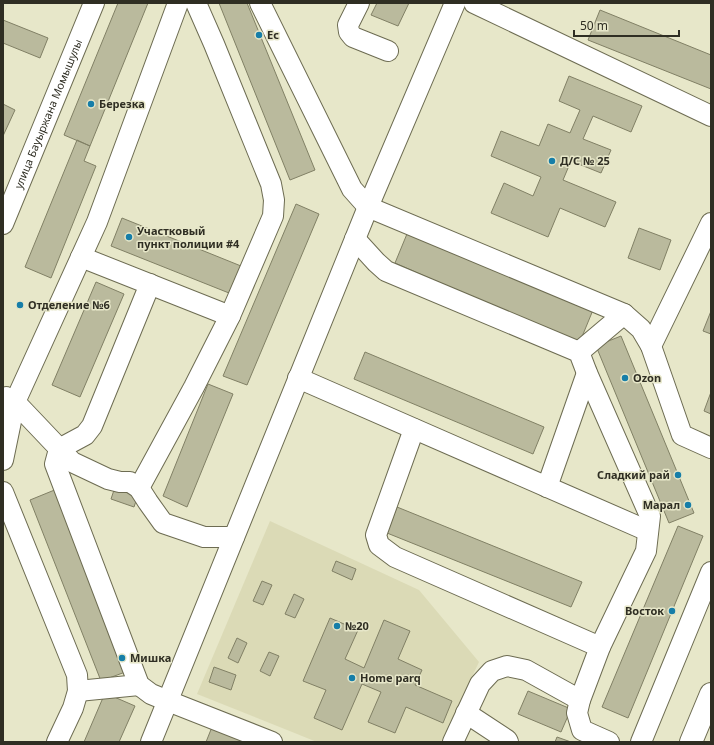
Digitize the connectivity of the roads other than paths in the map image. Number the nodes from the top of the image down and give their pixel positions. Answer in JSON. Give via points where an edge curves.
{"nodes":[{"id":1,"x":94,"y":3,"type":"edge"},
{"id":2,"x":178,"y":3,"type":"edge"},
{"id":3,"x":196,"y":3,"type":"edge"},
{"id":4,"x":260,"y":3,"type":"edge"},
{"id":5,"x":359,"y":3,"type":"edge"},
{"id":6,"x":455,"y":3,"type":"edge"},
{"id":7,"x":474,"y":3,"type":"edge"},
{"id":8,"x":388,"y":51,"type":"dead end"},
{"id":9,"x":711,"y":116,"type":"edge"},
{"id":10,"x":368,"y":207,"type":"junction"},
{"id":11,"x":3,"y":223,"type":"edge"},
{"id":12,"x":711,"y":223,"type":"edge"},
{"id":13,"x":355,"y":239,"type":"junction"},
{"id":14,"x":81,"y":257,"type":"junction"},
{"id":15,"x":150,"y":284,"type":"junction"},
{"id":16,"x":624,"y":314,"type":"junction"},
{"id":17,"x":230,"y":316,"type":"junction"},
{"id":18,"x":651,"y":346,"type":"junction"},
{"id":19,"x":579,"y":352,"type":"junction"},
{"id":20,"x":587,"y":373,"type":"junction"},
{"id":21,"x":298,"y":378,"type":"junction"},
{"id":22,"x":9,"y":399,"type":"edge"},
{"id":23,"x":414,"y":429,"type":"junction"},
{"id":24,"x":711,"y":448,"type":"edge"},
{"id":25,"x":59,"y":449,"type":"junction"},
{"id":26,"x":3,"y":460,"type":"edge"},
{"id":27,"x":547,"y":487,"type":"junction"},
{"id":28,"x":139,"y":488,"type":"junction"},
{"id":29,"x":3,"y":492,"type":"edge"},
{"id":30,"x":648,"y":532,"type":"junction"},
{"id":31,"x":234,"y":537,"type":"junction"},
{"id":32,"x":711,"y":572,"type":"edge"},
{"id":33,"x":600,"y":647,"type":"junction"},
{"id":34,"x":139,"y":685,"type":"junction"},
{"id":35,"x":78,"y":691,"type":"junction"},
{"id":36,"x":711,"y":694,"type":"edge"},
{"id":37,"x":580,"y":700,"type":"junction"},
{"id":38,"x":168,"y":701,"type":"junction"},
{"id":39,"x":466,"y":713,"type":"junction"},
{"id":40,"x":57,"y":742,"type":"edge"},
{"id":41,"x":151,"y":742,"type":"edge"},
{"id":42,"x":272,"y":742,"type":"edge"},
{"id":43,"x":453,"y":742,"type":"edge"},
{"id":44,"x":508,"y":742,"type":"edge"},
{"id":45,"x":609,"y":742,"type":"edge"},
{"id":46,"x":641,"y":742,"type":"edge"},
{"id":47,"x":691,"y":742,"type":"edge"}],
"edges":[{"from":1,"to":11,"type":"street","name":"улица Бауыржана Момышулы"},
{"from":2,"to":14,"type":"street","via":[[97,222]]},
{"from":3,"to":17,"type":"street","via":[[271,184],[274,200],[273,216]]},
{"from":4,"to":10,"type":"street","via":[[352,189]]},
{"from":5,"to":8,"type":"street","via":[[348,25],[349,32],[353,37]]},
{"from":6,"to":10,"type":"street"},
{"from":7,"to":9,"type":"street"},
{"from":10,"to":13,"type":"street"},
{"from":10,"to":16,"type":"street"},
{"from":12,"to":18,"type":"street"},
{"from":13,"to":19,"type":"street","via":[[386,271]]},
{"from":13,"to":21,"type":"street"},
{"from":14,"to":15,"type":"street"},
{"from":14,"to":22,"type":"street"},
{"from":15,"to":17,"type":"street"},
{"from":15,"to":25,"type":"street","via":[[92,426],[85,434]]},
{"from":16,"to":18,"type":"street","via":[[641,328]]},
{"from":16,"to":19,"type":"street"},
{"from":17,"to":28,"type":"street"},
{"from":18,"to":24,"type":"street","via":[[682,435]]},
{"from":19,"to":20,"type":"street"},
{"from":20,"to":27,"type":"street"},
{"from":20,"to":30,"type":"street","via":[[650,516]]},
{"from":21,"to":23,"type":"street"},
{"from":21,"to":31,"type":"street"},
{"from":22,"to":25,"type":"street"},
{"from":22,"to":26,"type":"street"},
{"from":23,"to":27,"type":"street"},
{"from":23,"to":33,"type":"street","via":[[376,535],[379,545],[395,557]]},
{"from":25,"to":28,"type":"street","via":[[72,462],[108,479],[130,482]]},
{"from":25,"to":34,"type":"street","via":[[55,464]]},
{"from":27,"to":30,"type":"street"},
{"from":28,"to":31,"type":"street","via":[[163,523],[204,537]]},
{"from":29,"to":35,"type":"street","via":[[77,675]]},
{"from":30,"to":33,"type":"street","via":[[646,551]]},
{"from":31,"to":38,"type":"street"},
{"from":32,"to":46,"type":"street"},
{"from":33,"to":37,"type":"street"},
{"from":34,"to":35,"type":"street"},
{"from":34,"to":38,"type":"street","via":[[151,694]]},
{"from":35,"to":40,"type":"street"},
{"from":36,"to":47,"type":"main road"},
{"from":37,"to":39,"type":"street","via":[[526,670],[507,666],[492,671],[480,684]]},
{"from":37,"to":45,"type":"street","via":[[577,713],[582,730]]},
{"from":38,"to":41,"type":"street"},
{"from":38,"to":42,"type":"street"},
{"from":39,"to":43,"type":"street"},
{"from":39,"to":44,"type":"street"}]}
